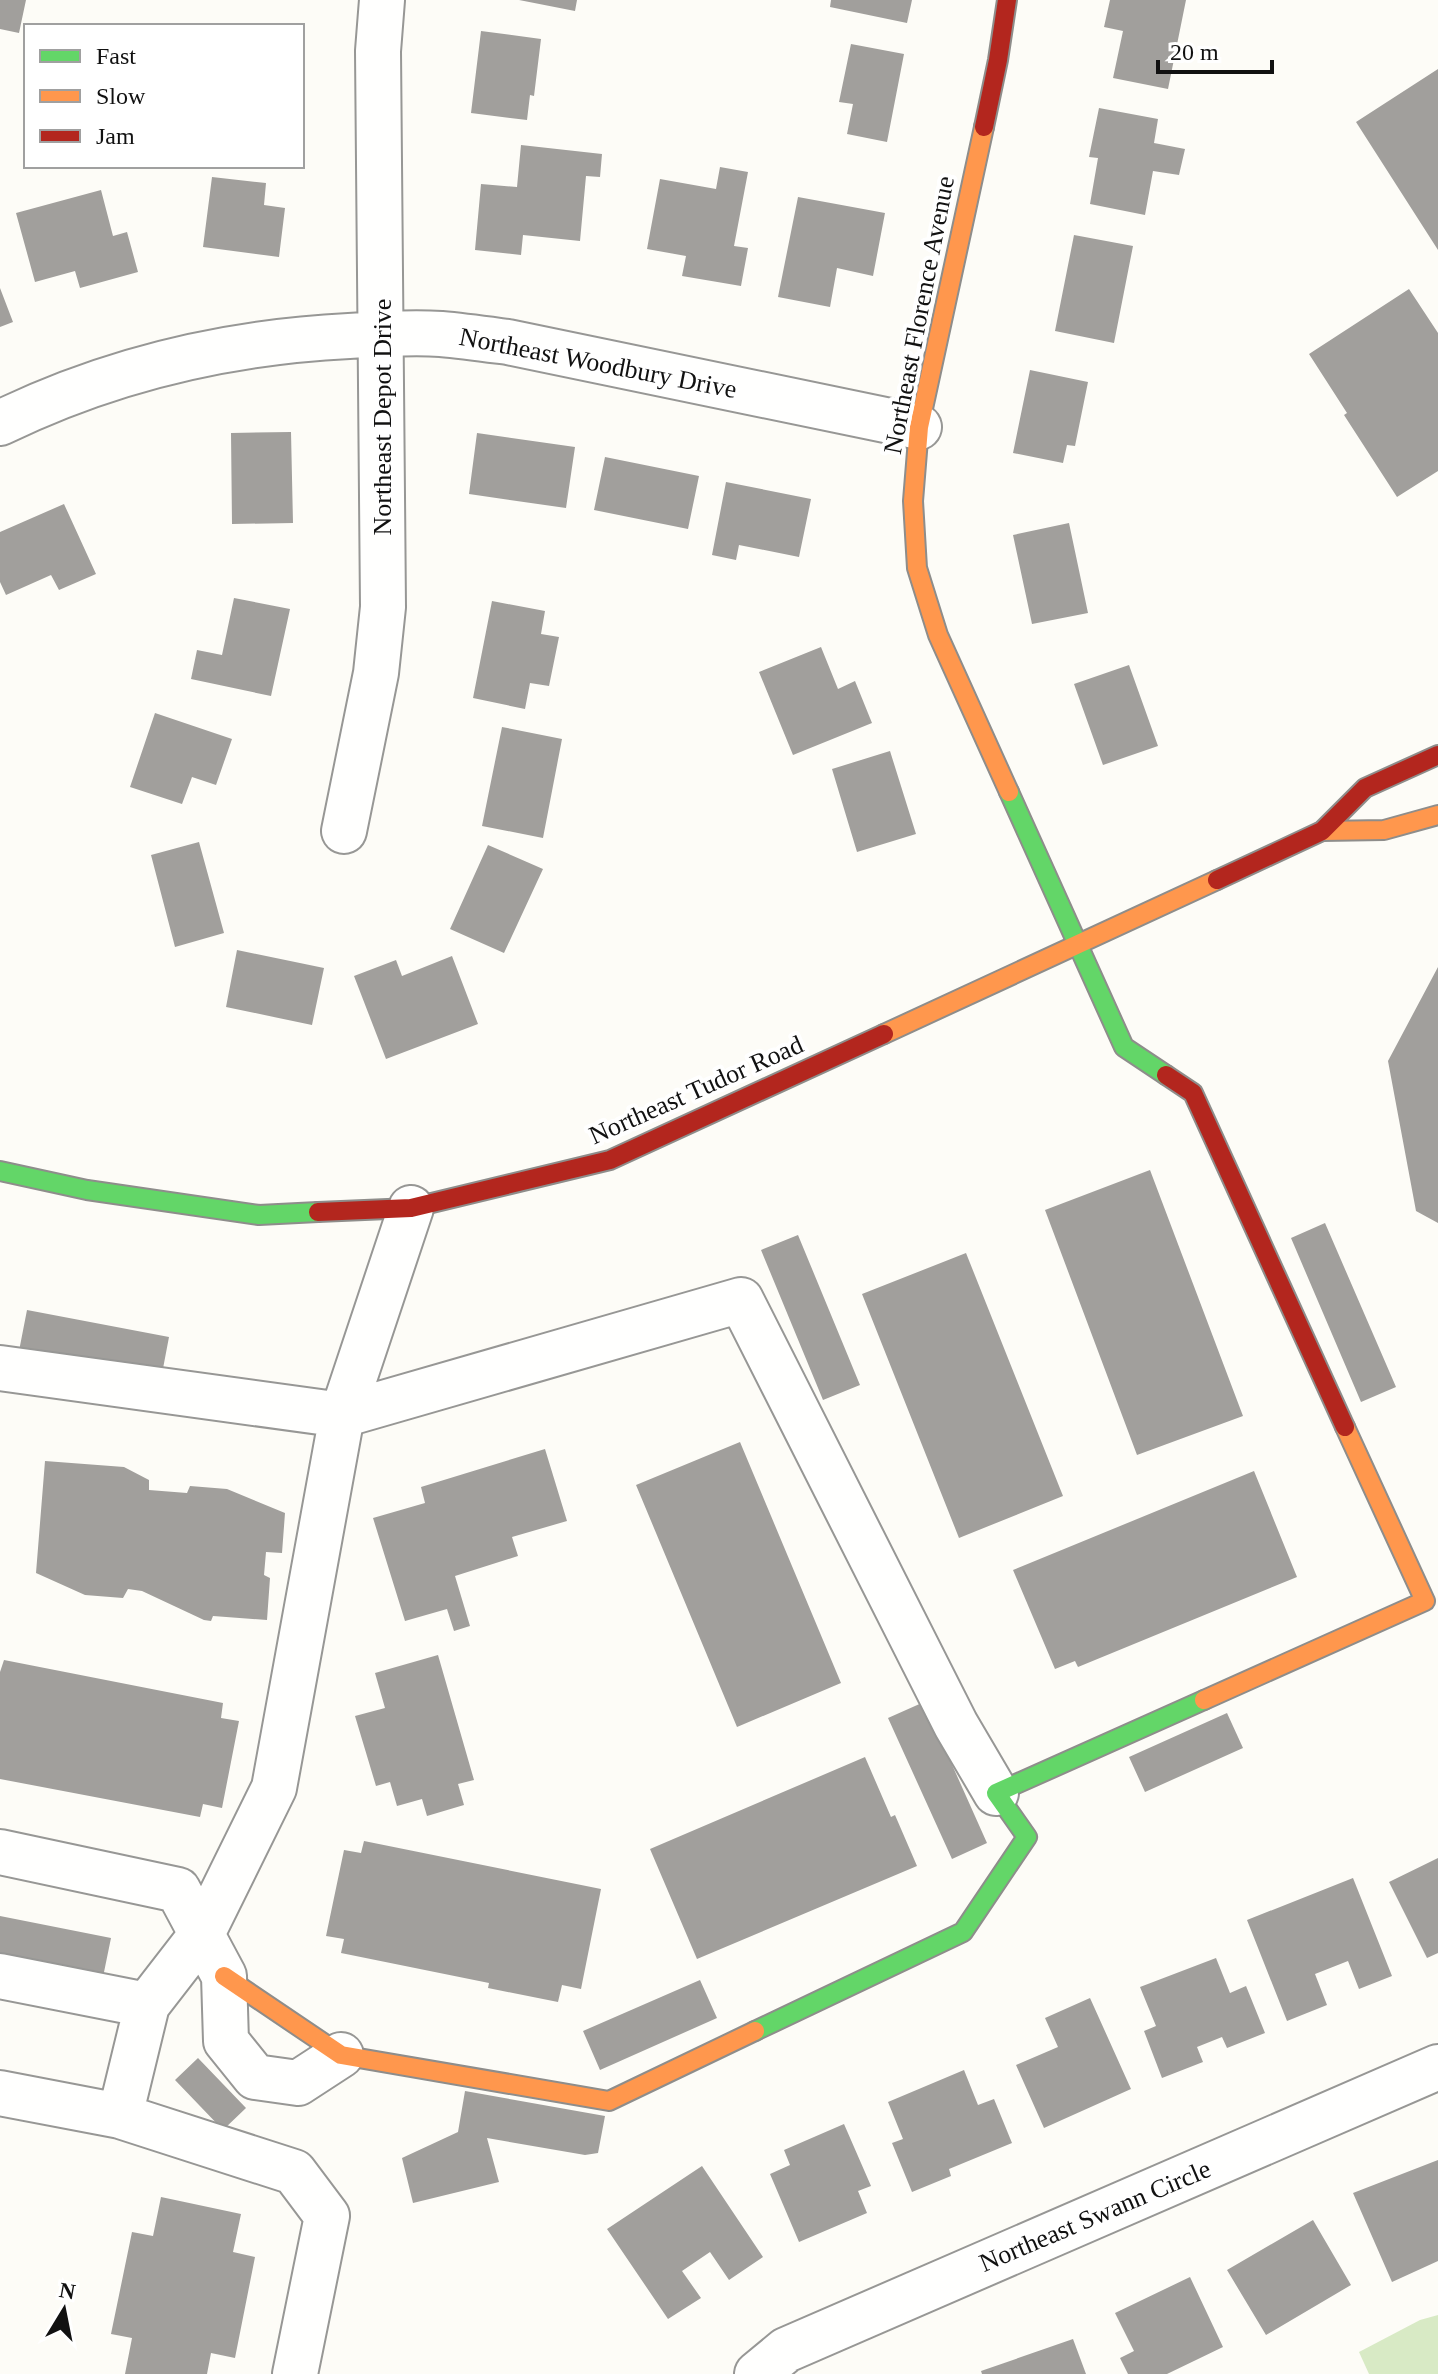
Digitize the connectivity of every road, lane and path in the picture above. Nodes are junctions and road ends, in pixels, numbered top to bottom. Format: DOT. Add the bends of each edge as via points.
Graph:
graph roads {
  1 [pos="382,0"];
  2 [pos="1007,0"];
  3 [pos="382,334"];
  4 [pos="0,423"];
  5 [pos="919,427"];
  6 [pos="1438,755"];
  7 [pos="1438,815"];
  8 [pos="344,831"];
  9 [pos="1322,831"];
  10 [pos="1079,944"];
  11 [pos="0,1171"];
  12 [pos="411,1208"];
  13 [pos="0,1368"];
  14 [pos="342,1415"];
  15 [pos="996,1793"];
  16 [pos="0,1852"];
  17 [pos="202,1934"];
  18 [pos="0,1976"];
  19 [pos="224,1976"];
  20 [pos="147,2005"];
  21 [pos="341,2055"];
  22 [pos="1438,2067"];
  23 [pos="0,2093"];
  24 [pos="120,2116"];
  25 [pos="295,2374"];
  26 [pos="757,2374"];
  1 -- 3 [label="street, Northeast Depot Drive"];
  2 -- 5 [label="street, Northeast Florence Avenue"];
  3 -- 4 [label="street, Northeast Woodbury Drive" via="287,339 195,355 45,401"];
  3 -- 5 [label="street, Northeast Woodbury Drive" via="508,342"];
  3 -- 8 [label="street, Northeast Depot Drive" via="383,607 376,673"];
  5 -- 10 [label="street, Northeast Florence Avenue" via="913,501 917,568 938,635"];
  6 -- 9 [label="street, Northeast Tudor Road" via="1365,788"];
  7 -- 9 [label="street, Northeast Tudor Road" via="1384,830"];
  9 -- 10 [label="street, Northeast Tudor Road"];
  10 -- 12 [label="street, Northeast Tudor Road" via="610,1160"];
  10 -- 15 [label="street, Northeast Florence Avenue" via="1124,1047 1193,1093 1425,1601"];
  11 -- 12 [label="street, Northeast Tudor Road" via="87,1190 259,1215"];
  12 -- 14 [label="street"];
  13 -- 14 [label="street"];
  14 -- 15 [label="street" via="741,1300 956,1725"];
  14 -- 17 [label="street" via="274,1788"];
  15 -- 21 [label="street" via="1027,1837 963,1932 609,2101"];
  16 -- 17 [label="street" via="178,1890"];
  17 -- 19 [label="street"];
  17 -- 20 [label="street"];
  18 -- 20 [label="street"];
  19 -- 21 [label="street"];
  19 -- 21 [label="street" via="226,2041 255,2077 298,2083"];
  20 -- 24 [label="street"];
  22 -- 26 [label="street, Northeast Swann Circle" via="786,2350"];
  23 -- 24 [label="street"];
  24 -- 25 [label="street" via="294,2172 327,2216"];
}
